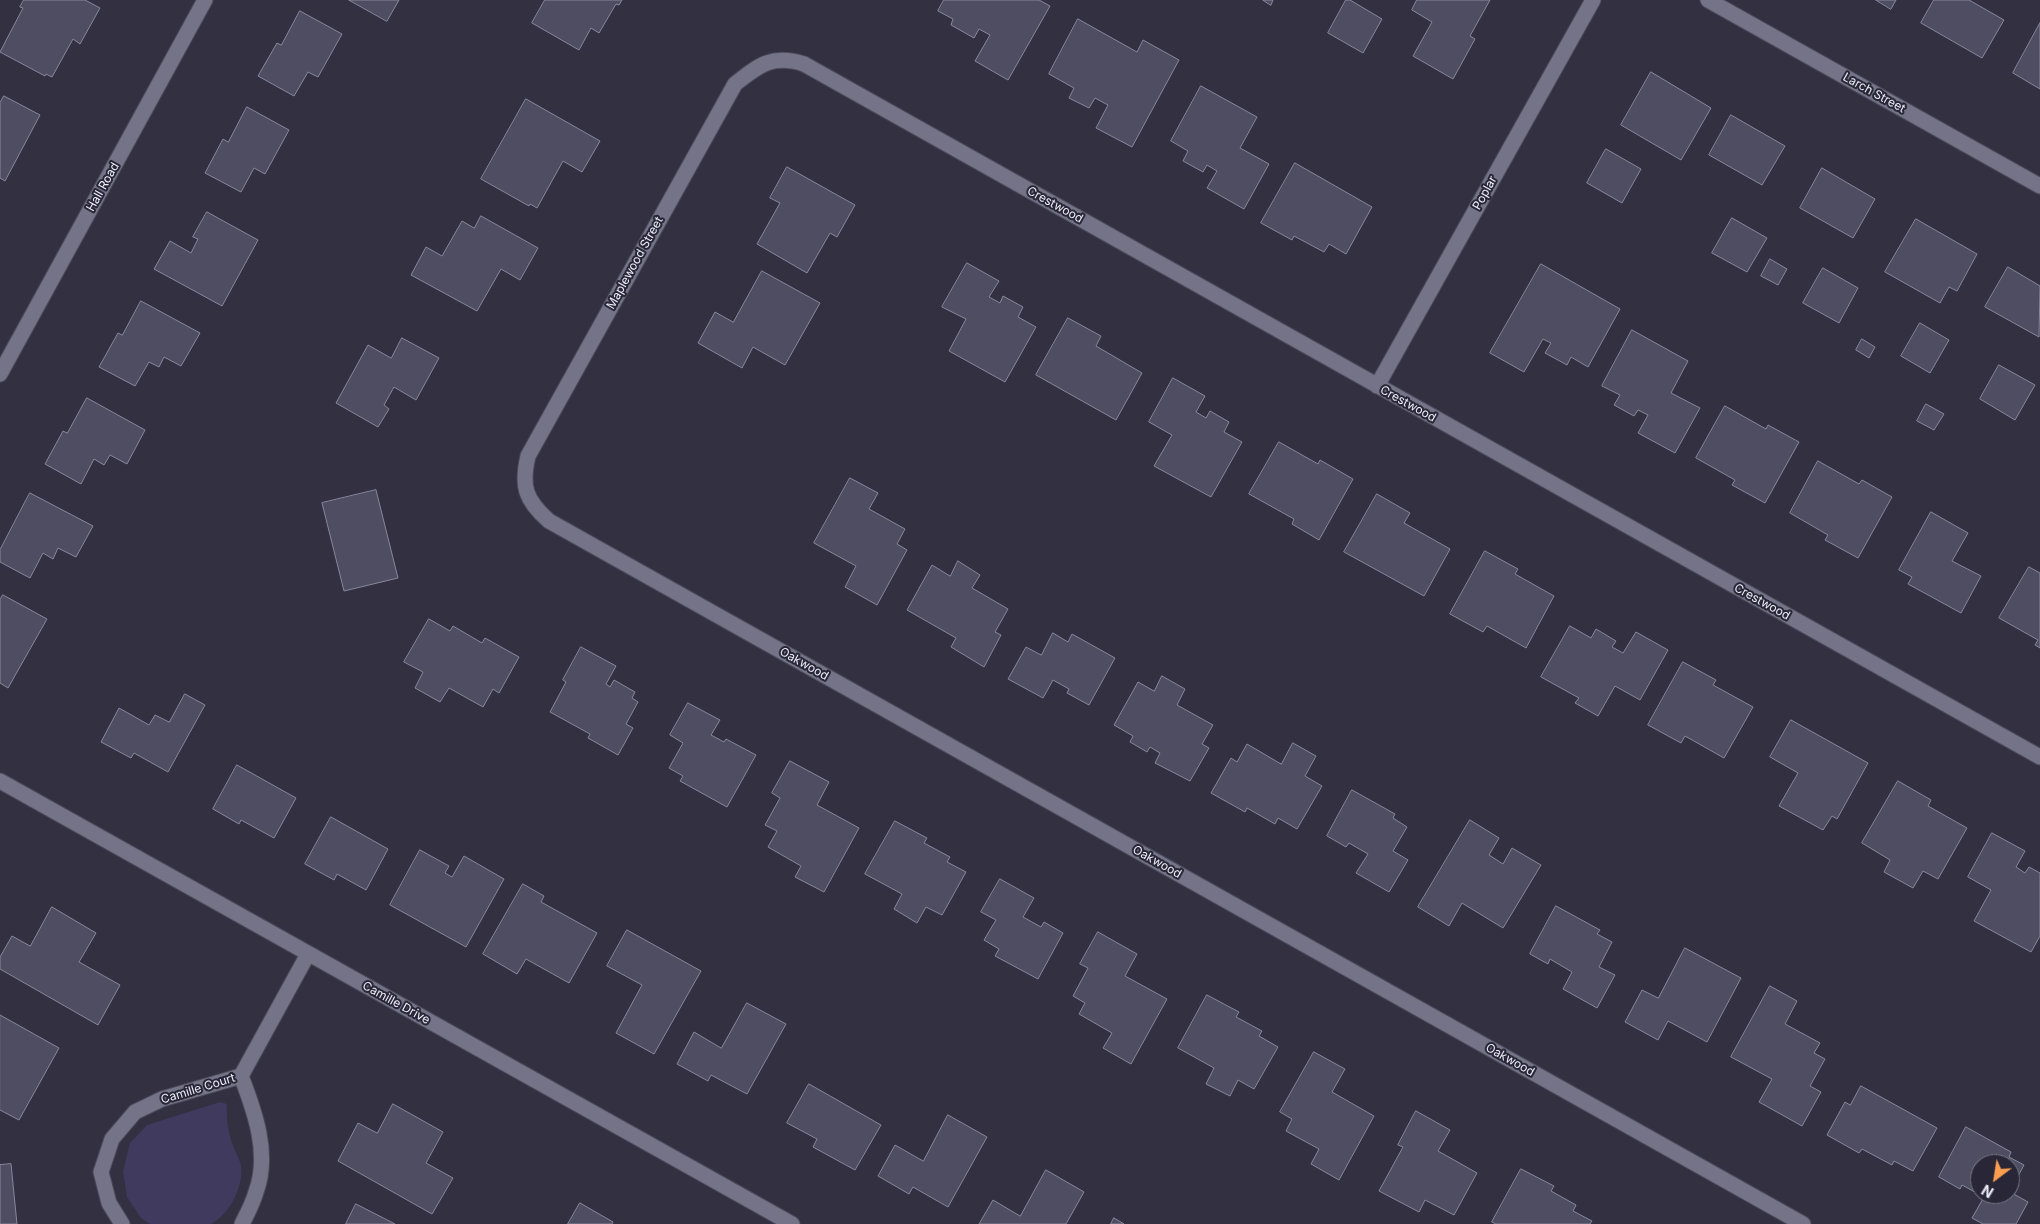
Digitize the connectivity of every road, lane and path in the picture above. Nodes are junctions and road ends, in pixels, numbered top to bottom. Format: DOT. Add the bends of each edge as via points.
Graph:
graph roads {
  1 [pos="205,0"];
  2 [pos="1594,0"];
  3 [pos="1708,0"];
  4 [pos="774,60"];
  5 [pos="2040,186"];
  6 [pos="0,374"];
  7 [pos="1376,386"];
  8 [pos="524,486"];
  9 [pos="2040,758"];
  10 [pos="0,780"];
  11 [pos="308,954"];
  12 [pos="241,1076"];
  13 [pos="769,1218"];
  14 [pos="122,1224"];
  15 [pos="242,1224"];
  16 [pos="792,1224"];
  17 [pos="1803,1224"];
  1 -- 6 [label="street, Hall Road"];
  2 -- 7 [label="street, Poplar"];
  3 -- 5 [label="street, Larch Street"];
  4 -- 7 [label="street, Crestwood" via="804,64"];
  4 -- 8 [label="street, Maplewood Street" via="757,66 735,84 528,456"];
  7 -- 9 [label="street, Crestwood"];
  8 -- 17 [label="street, Oakwood" via="536,509 549,521 584,542"];
  10 -- 11 [label="street, Camille Drive"];
  11 -- 12 [label="street, Camille Court"];
  11 -- 13 [label="street, Camille Drive"];
  12 -- 14 [label="street, Camille Court" via="162,1099 135,1112 112,1139 101,1172 108,1203"];
  12 -- 15 [label="street, Camille Court" via="255,1112 262,1156 257,1191"];
  13 -- 16 [label="street, Camille Drive"];
}
